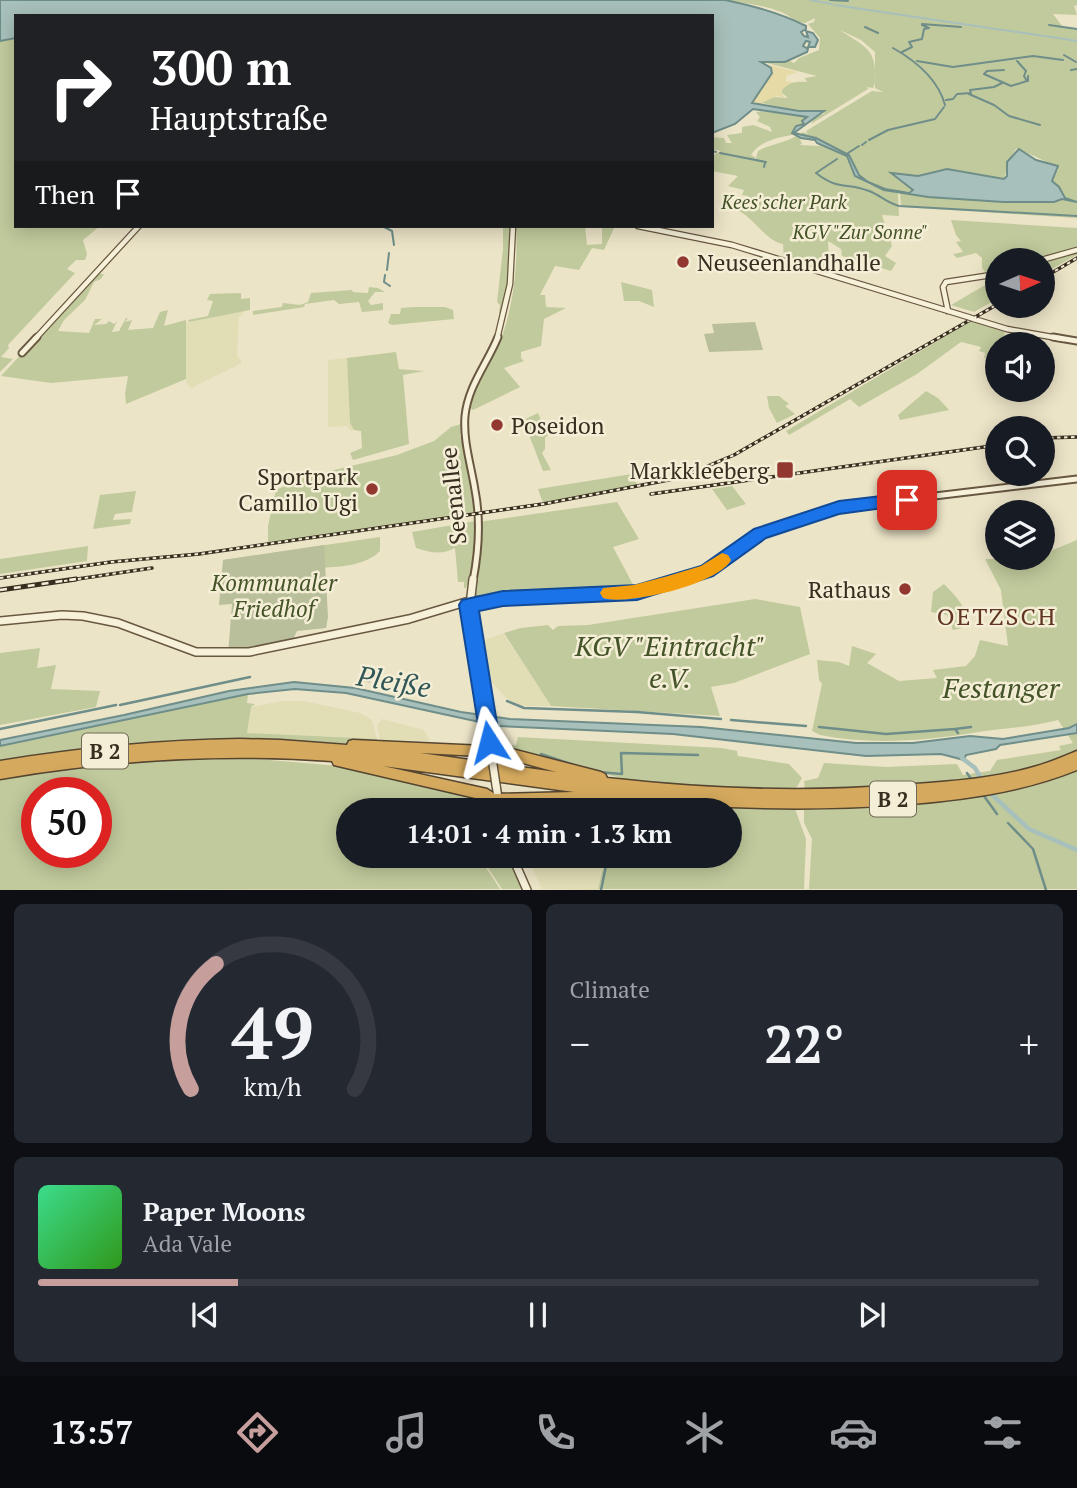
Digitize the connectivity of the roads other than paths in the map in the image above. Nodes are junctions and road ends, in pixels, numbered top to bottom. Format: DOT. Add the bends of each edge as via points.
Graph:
graph roads {
  1 [pos="137,228"];
  2 [pos="513,228"];
  3 [pos="648,228"];
  4 [pos="1077,250"];
  5 [pos="1055,256"];
  6 [pos="985,276"];
  7 [pos="948,311"];
  8 [pos="971,318"];
  9 [pos="1003,327"];
  10 [pos="1020,330"];
  11 [pos="1077,341"];
  12 [pos="22,353"];
  13 [pos="1077,479"];
  14 [pos="469,603"];
  15 [pos="0,621"];
  16 [pos="281,746"];
  17 [pos="490,746"];
  18 [pos="295,753"];
  19 [pos="1074,761"];
  20 [pos="0,766"];
  21 [pos="0,773"];
  22 [pos="626,786"];
  23 [pos="652,796"];
  24 [pos="496,797"];
  25 [pos="799,799"];
  26 [pos="517,868"];
  27 [pos="527,890"];
  1 -- 12 [label="main road"];
  2 -- 14 [label="main road, Seenallee" via="513,264 504,314 466,407 465,446 475,489 479,544"];
  3 -- 7 [label="main road" via="726,243"];
  4 -- 5 [label="main road"];
  6 -- 7 [label="main road" via="944,284"];
  7 -- 8 [label="main road"];
  8 -- 9 [label="main road"];
  9 -- 10 [label="main road"];
  10 -- 11 [label="main road"];
  13 -- 14 [label="main road" via="839,508 757,535 707,571 637,592"];
  14 -- 15 [label="main road" via="275,648 228,654 196,652 118,623 83,616"];
  14 -- 17 [label="main road, Seenallee"];
  16 -- 17 [label="highway"];
  16 -- 20 [label="highway, B 2" via="140,748"];
  16 -- 22 [label="highway, B 2" via="428,759"];
  17 -- 22 [label="highway"];
  17 -- 24 [label="main road, Seenallee, bridge"];
  18 -- 21 [label="highway, B 2" via="150,754"];
  18 -- 23 [label="highway, B 2"];
  18 -- 24 [label="highway"];
  19 -- 25 [label="highway, B 2" via="1042,778 899,799"];
  22 -- 25 [label="highway, B 2"];
  23 -- 24 [label="highway"];
  23 -- 25 [label="highway, B 2"];
  26 -- 27 [label="main road"];
}
